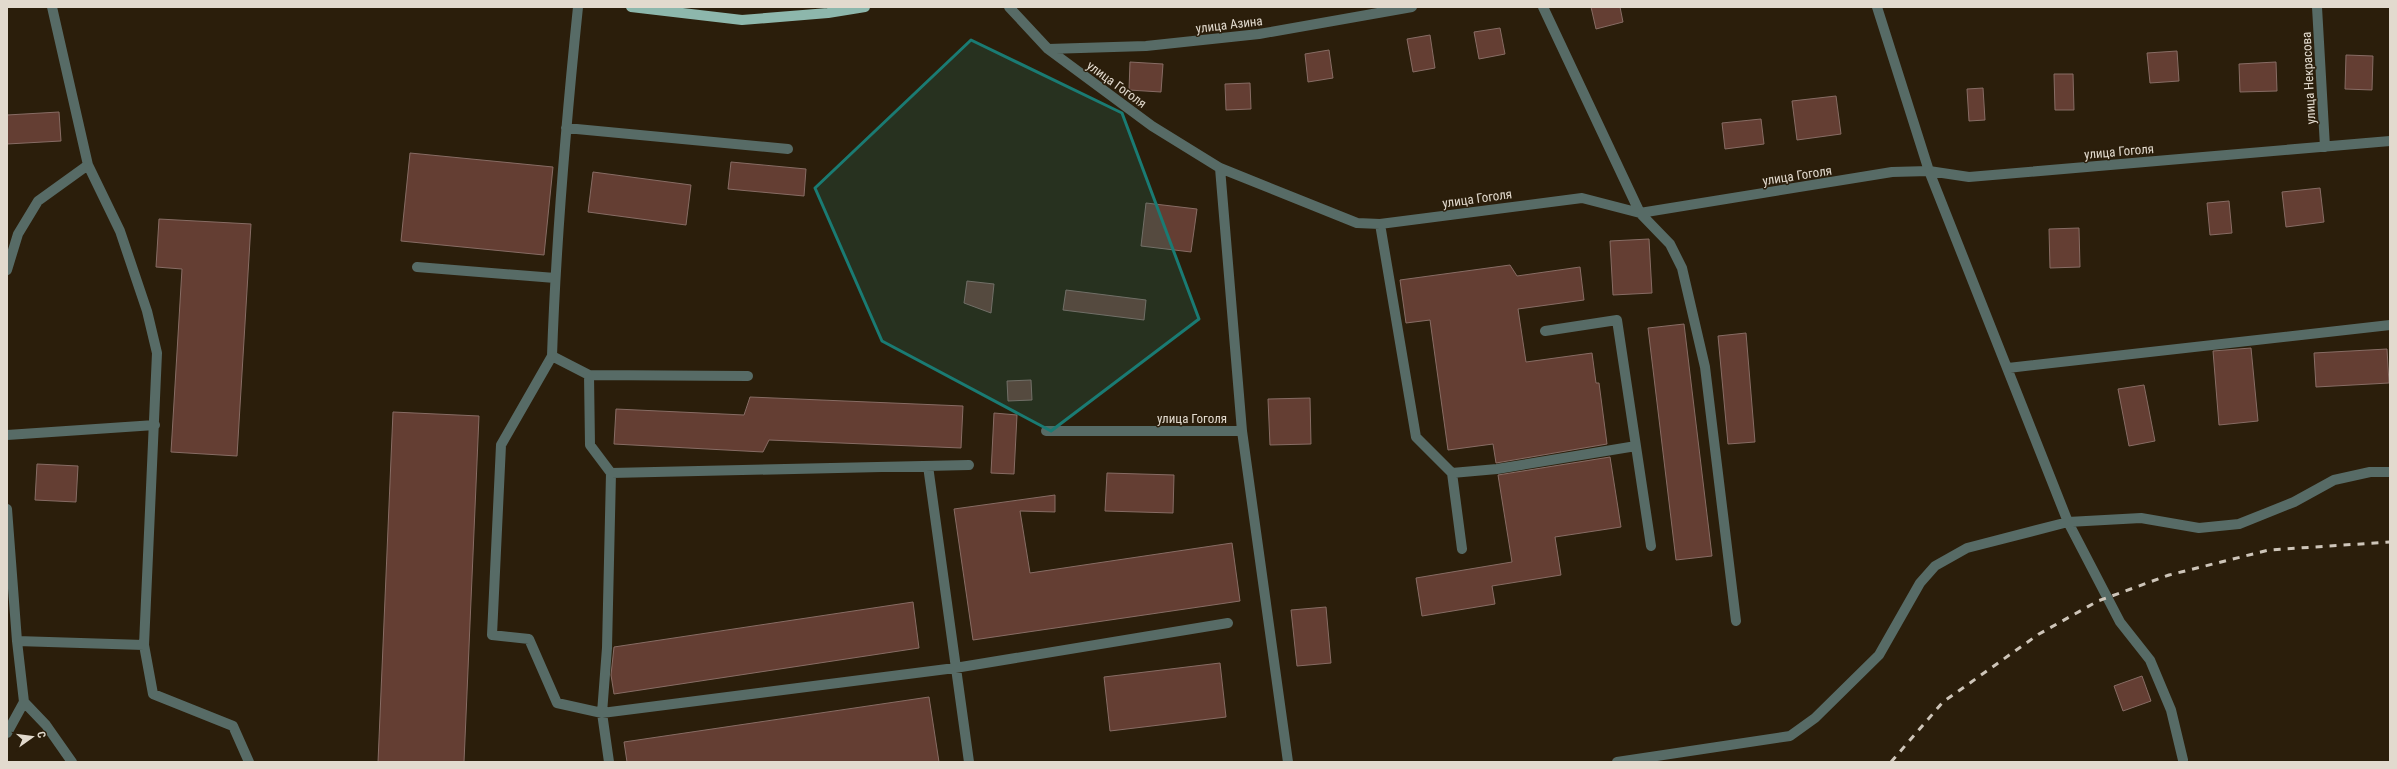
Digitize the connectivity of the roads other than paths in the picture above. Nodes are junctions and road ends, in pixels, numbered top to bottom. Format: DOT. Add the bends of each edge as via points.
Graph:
graph roads {
  1 [pos="52,7"];
  2 [pos="578,7"];
  3 [pos="631,7"];
  4 [pos="865,7"];
  5 [pos="1009,7"];
  6 [pos="1412,7"];
  7 [pos="1543,7"];
  8 [pos="1877,7"];
  9 [pos="2317,7"];
  10 [pos="1048,49"];
  11 [pos="566,128"];
  12 [pos="2390,141"];
  13 [pos="2325,147"];
  14 [pos="788,149"];
  15 [pos="88,165"];
  16 [pos="1220,168"];
  17 [pos="1929,171"];
  18 [pos="1640,213"];
  19 [pos="1380,224"];
  20 [pos="417,267"];
  21 [pos="7,270"];
  22 [pos="555,278"];
  23 [pos="2390,325"];
  24 [pos="1545,331"];
  25 [pos="552,356"];
  26 [pos="2008,368"];
  27 [pos="589,374"];
  28 [pos="748,376"];
  29 [pos="155,425"];
  30 [pos="1046,431"];
  31 [pos="1242,431"];
  32 [pos="7,435"];
  33 [pos="1636,446"];
  34 [pos="969,465"];
  35 [pos="928,466"];
  36 [pos="2390,472"];
  37 [pos="611,473"];
  38 [pos="1452,473"];
  39 [pos="7,509"];
  40 [pos="2068,522"];
  41 [pos="1651,546"];
  42 [pos="1462,549"];
  43 [pos="1736,621"];
  44 [pos="1228,623"];
  45 [pos="17,641"];
  46 [pos="144,645"];
  47 [pos="955,668"];
  48 [pos="24,702"];
  49 [pos="602,713"];
  50 [pos="7,733"];
  51 [pos="2183,760"];
  52 [pos="72,762"];
  53 [pos="249,762"];
  54 [pos="609,762"];
  55 [pos="969,762"];
  56 [pos="1288,762"];
  57 [pos="1617,762"];
  1 -- 15 [label="street"];
  2 -- 11 [label="street"];
  3 -- 4 [label="main road" via="742,20 828,13"];
  5 -- 10 [label="street, улица Гоголя"];
  6 -- 10 [label="street, улица Азина" via="1259,34 1146,46"];
  7 -- 18 [label="street"];
  8 -- 17 [label="street"];
  9 -- 13 [label="street, улица Некрасова"];
  10 -- 16 [label="street, улица Гоголя" via="1152,126"];
  11 -- 14 [label="street"];
  11 -- 22 [label="street"];
  12 -- 13 [label="street, улица Гоголя"];
  13 -- 17 [label="street, улица Гоголя" via="1969,177"];
  15 -- 21 [label="street" via="38,201 18,234"];
  15 -- 29 [label="street" via="120,231 147,311 157,353"];
  16 -- 19 [label="street, улица Гоголя" via="1357,223"];
  16 -- 31 [label="street, улица Гоголя"];
  17 -- 18 [label="street, улица Гоголя" via="1892,172"];
  17 -- 26 [label="street"];
  18 -- 19 [label="street, улица Гоголя" via="1582,198"];
  18 -- 43 [label="street" via="1670,244 1682,268 1705,367"];
  19 -- 38 [label="street" via="1416,437"];
  20 -- 22 [label="street"];
  22 -- 25 [label="street"];
  23 -- 26 [label="street"];
  24 -- 33 [label="street" via="1617,320"];
  25 -- 27 [label="street"];
  25 -- 49 [label="street" via="501,445 492,635 529,639 557,703"];
  26 -- 40 [label="street"];
  27 -- 28 [label="street"];
  27 -- 37 [label="street" via="590,445"];
  29 -- 32 [label="street"];
  29 -- 46 [label="street"];
  30 -- 31 [label="street, улица Гоголя"];
  31 -- 56 [label="street"];
  33 -- 38 [label="street" via="1497,469"];
  33 -- 41 [label="street"];
  34 -- 35 [label="street"];
  35 -- 37 [label="street"];
  35 -- 47 [label="street"];
  36 -- 40 [label="street" via="2370,472 2334,480 2294,502 2239,524 2199,528 2141,518"];
  37 -- 49 [label="street" via="607,648"];
  38 -- 42 [label="street"];
  39 -- 45 [label="street"];
  40 -- 51 [label="street" via="2120,622 2150,660 2172,710"];
  40 -- 57 [label="street" via="1967,548 1935,566 1920,583 1879,655 1814,718 1790,736"];
  44 -- 47 [label="street"];
  45 -- 46 [label="street"];
  45 -- 48 [label="street"];
  46 -- 53 [label="street" via="153,694 233,726"];
  47 -- 49 [label="street"];
  47 -- 55 [label="street"];
  48 -- 50 [label="street"];
  48 -- 52 [label="street" via="46,725"];
  49 -- 54 [label="street"];
}
